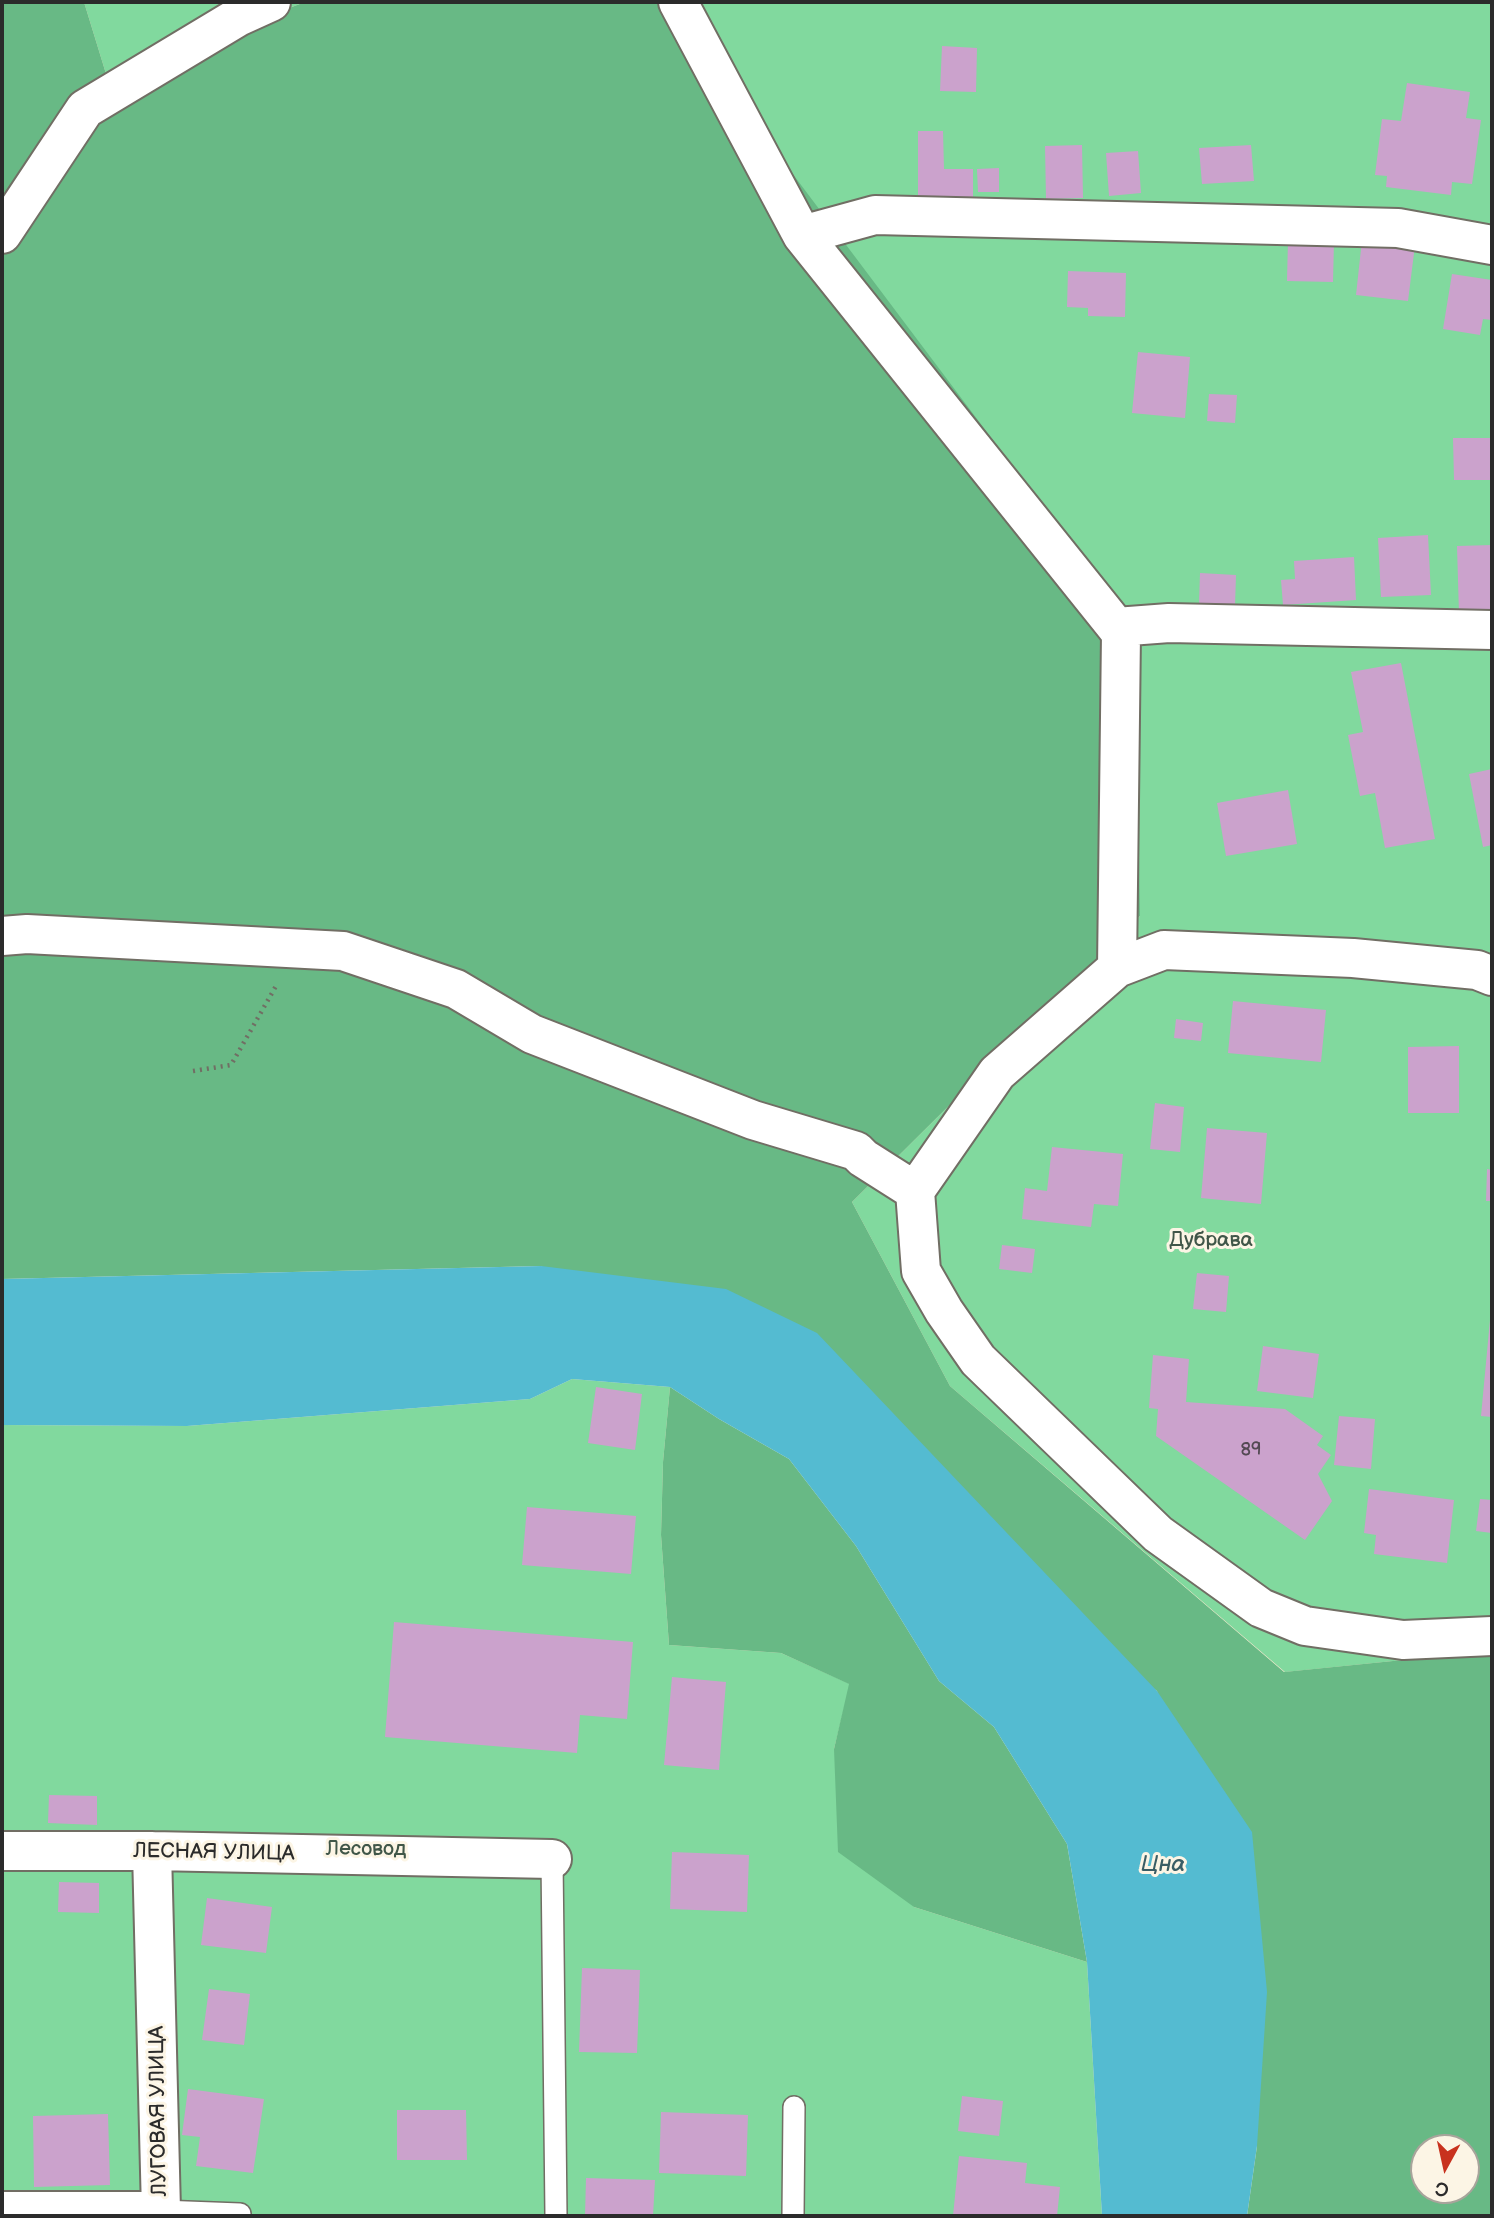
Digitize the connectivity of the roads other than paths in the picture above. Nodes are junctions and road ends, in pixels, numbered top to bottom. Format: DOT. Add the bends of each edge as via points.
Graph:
graph roads {
  1 [pos="271,2"];
  2 [pos="678,2"];
  3 [pos="2,234"];
  4 [pos="802,235"];
  5 [pos="1492,246"];
  6 [pos="1116,627"];
  7 [pos="1492,630"];
  8 [pos="2,936"];
  9 [pos="1117,968"];
  10 [pos="1492,976"];
  11 [pos="915,1191"];
  12 [pos="1492,1636"];
  13 [pos="2,1851"];
  14 [pos="152,1851"];
  15 [pos="552,1859"];
  16 [pos="794,2106"];
  17 [pos="2,2211"];
  18 [pos="161,2211"];
  19 [pos="240,2214"];
  20 [pos="556,2216"];
  21 [pos="793,2216"];
  1 -- 3 [label="street" via="237,17 85,109"];
  2 -- 4 [label="street"];
  4 -- 5 [label="street" via="874,215 1398,228"];
  4 -- 6 [label="street"];
  6 -- 7 [label="street"];
  6 -- 9 [label="street" via="1121,633"];
  8 -- 11 [label="street" via="343,951 456,989 532,1034 765,1125 856,1151"];
  9 -- 10 [label="street" via="1164,950 1353,958 1477,970"];
  9 -- 11 [label="street" via="997,1073"];
  11 -- 12 [label="street" via="921,1271 978,1360 1158,1534 1261,1608 1305,1626 1403,1640"];
  13 -- 14 [label="street, ЛЕСНАЯ УЛИЦА"];
  14 -- 15 [label="street, ЛЕСНАЯ УЛИЦА"];
  14 -- 18 [label="street, ЛУГОВАЯ УЛИЦА"];
  15 -- 20 [label="lane"];
  16 -- 21 [label="lane"];
  17 -- 18 [label="street, ЛУГОВАЯ УЛИЦА"];
  18 -- 19 [label="lane"];
}
